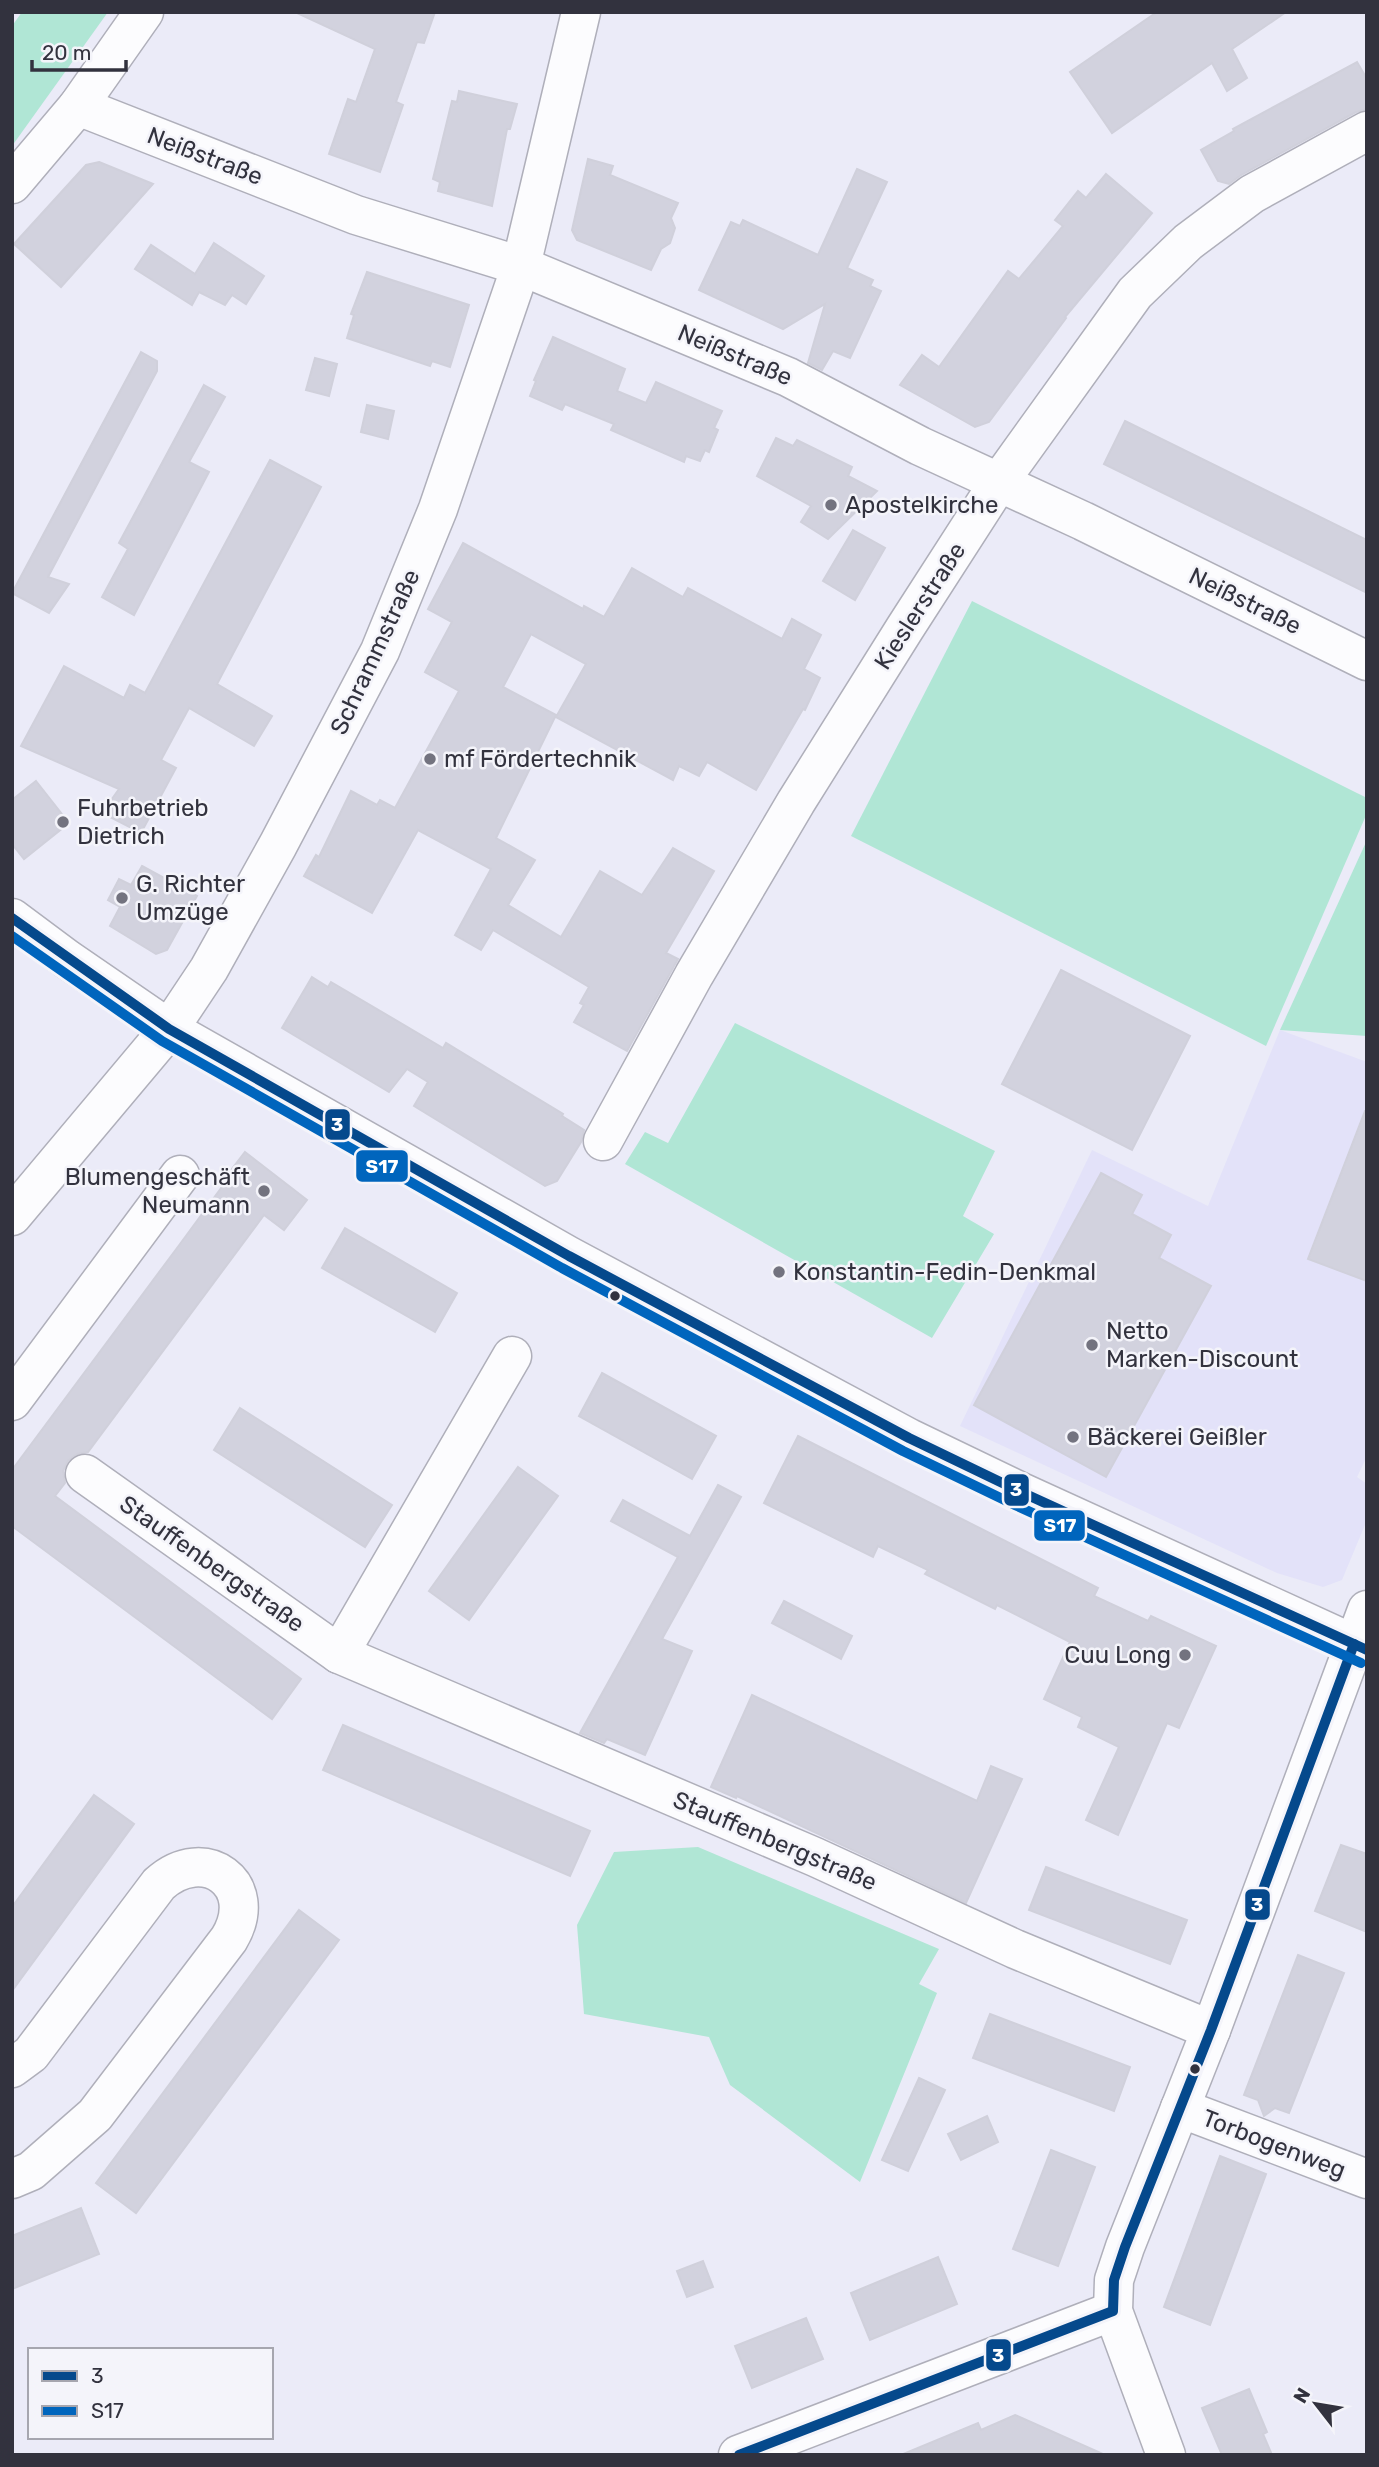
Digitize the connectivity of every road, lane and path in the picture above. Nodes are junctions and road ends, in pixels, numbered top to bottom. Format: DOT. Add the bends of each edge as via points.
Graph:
graph roads {
  1 [pos="144,12"];
  2 [pos="581,12"];
  3 [pos="78,106"];
  4 [pos="1367,131"];
  5 [pos="12,184"];
  6 [pos="521,266"];
  7 [pos="999,482"];
  8 [pos="1367,661"];
  9 [pos="12,918"];
  10 [pos="169,1029"];
  11 [pos="603,1142"];
  12 [pos="180,1175"];
  13 [pos="12,1216"];
  14 [pos="512,1356"];
  15 [pos="12,1401"];
  16 [pos="85,1474"];
  17 [pos="1362,1634"];
  18 [pos="339,1654"];
  19 [pos="1211,2030"];
  20 [pos="12,2068"];
  21 [pos="1180,2108"];
  22 [pos="12,2179"];
  23 [pos="1367,2179"];
  24 [pos="1113,2311"];
  25 [pos="738,2455"];
  26 [pos="1166,2455"];
  1 -- 3 [label="street"];
  2 -- 6 [label="street, Schrammstraße"];
  3 -- 5 [label="street"];
  3 -- 6 [label="street, Neißstraße" via="356,215"];
  4 -- 7 [label="street, Kieslerstraße" via="1252,194 1188,242 1135,293"];
  6 -- 7 [label="street, Neißstraße" via="788,377"];
  6 -- 10 [label="street, Schrammstraße" via="438,509 380,652 209,969"];
  7 -- 8 [label="street, Neißstraße"];
  7 -- 11 [label="street, Kieslerstraße" via="796,802"];
  9 -- 10 [label="street"];
  10 -- 13 [label="street, Schrammstraße"];
  10 -- 17 [label="street" via="569,1256 909,1438 1033,1498"];
  12 -- 15 [label="street"];
  14 -- 18 [label="street"];
  16 -- 18 [label="street, Stauffenbergstraße"];
  17 -- 19 [label="street"];
  18 -- 19 [label="street, Stauffenbergstraße"];
  19 -- 21 [label="street"];
  20 -- 22 [label="street" via="31,2054 169,1875 200,1866 229,1881 240,1909 229,1939 95,2115 32,2171"];
  21 -- 23 [label="street, Torbogenweg"];
  21 -- 24 [label="street" via="1114,2280"];
  24 -- 25 [label="street"];
  24 -- 26 [label="street"];
}
